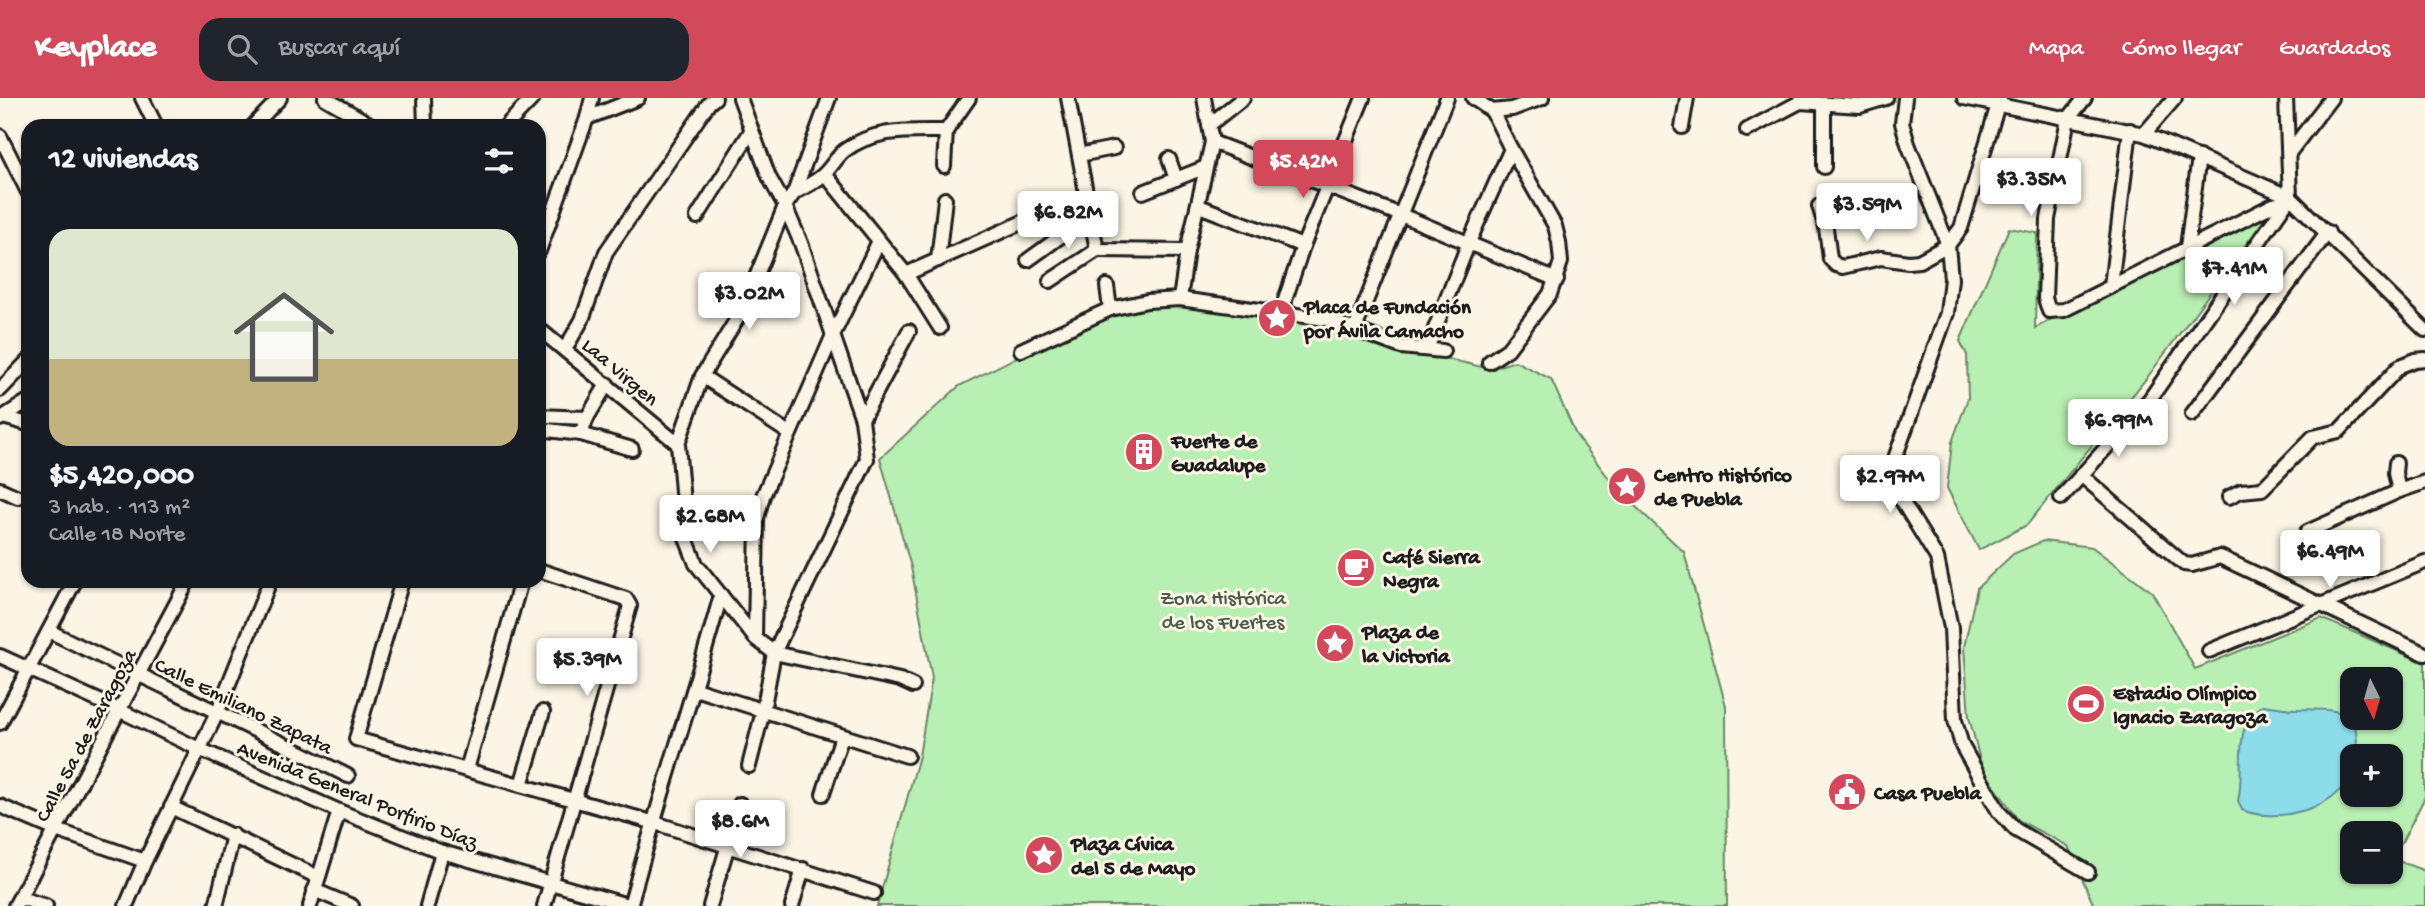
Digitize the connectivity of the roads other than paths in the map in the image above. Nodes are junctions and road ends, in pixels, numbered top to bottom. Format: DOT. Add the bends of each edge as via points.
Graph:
graph roads {
  1 [pos="142,98"];
  2 [pos="280,98"];
  3 [pos="326,98"];
  4 [pos="424,98"];
  5 [pos="533,98"];
  6 [pos="592,98"];
  7 [pos="638,98"];
  8 [pos="715,98"];
  9 [pos="740,98"];
  10 [pos="829,98"];
  11 [pos="969,98"];
  12 [pos="1068,98"];
  13 [pos="1204,98"];
  14 [pos="1242,98"];
  15 [pos="1363,98"];
  16 [pos="1447,98"];
  17 [pos="1473,98"];
  18 [pos="1542,98"];
  19 [pos="1687,98"];
  20 [pos="1886,98"];
  21 [pos="1905,98"];
  22 [pos="1964,98"];
  23 [pos="2085,98"];
  24 [pos="2175,98"];
  25 [pos="2286,98"];
  26 [pos="2331,98"];
  27 [pos="1798,100"];
  28 [pos="1999,101"];
  29 [pos="1824,104"];
  30 [pos="1492,111"];
  31 [pos="587,118"];
  32 [pos="152,119"];
  33 [pos="260,119"];
  34 [pos="361,119"];
  35 [pos="425,119"];
  36 [pos="513,119"];
  37 [pos="2068,119"];
  38 [pos="1209,125"];
  39 [pos="1682,127"];
  40 [pos="1747,130"];
  41 [pos="2130,130"];
  42 [pos="751,131"];
  43 [pos="946,131"];
  44 [pos="2144,134"];
  45 [pos="0,136"];
  46 [pos="1212,142"];
  47 [pos="1114,148"];
  48 [pos="1511,149"];
  49 [pos="2289,153"];
  50 [pos="1079,155"];
  51 [pos="2199,158"];
  52 [pos="1169,159"];
  53 [pos="944,166"];
  54 [pos="1824,166"];
  55 [pos="1206,167"];
  56 [pos="825,174"];
  57 [pos="21,178"];
  58 [pos="1176,179"];
  59 [pos="1327,186"];
  60 [pos="1143,192"];
  61 [pos="794,194"];
  62 [pos="945,199"];
  63 [pos="2288,199"];
  64 [pos="785,206"];
  65 [pos="1199,206"];
  66 [pos="1819,206"];
  67 [pos="1090,215"];
  68 [pos="1401,215"];
  69 [pos="696,217"];
  70 [pos="1034,217"];
  71 [pos="546,219"];
  72 [pos="2328,232"];
  73 [pos="879,241"];
  74 [pos="1469,242"];
  75 [pos="1948,245"];
  76 [pos="1303,246"];
  77 [pos="2187,247"];
  78 [pos="1097,250"];
  79 [pos="1187,251"];
  80 [pos="938,260"];
  81 [pos="1028,260"];
  82 [pos="906,274"];
  83 [pos="1556,280"];
  84 [pos="1050,281"];
  85 [pos="1107,286"];
  86 [pos="2111,286"];
  87 [pos="1180,299"];
  88 [pos="1110,309"];
  89 [pos="1283,313"];
  90 [pos="940,328"];
  91 [pos="1355,329"];
  92 [pos="2425,330"];
  93 [pos="909,331"];
  94 [pos="546,334"];
  95 [pos="833,335"];
  96 [pos="565,349"];
  97 [pos="1427,349"];
  98 [pos="1021,350"];
  99 [pos="1443,351"];
  100 [pos="2425,359"];
  101 [pos="1489,362"];
  102 [pos="21,368"];
  103 [pos="702,376"];
  104 [pos="607,384"];
  105 [pos="0,390"];
  106 [pos="21,405"];
  107 [pos="2192,414"];
  108 [pos="546,415"];
  109 [pos="1,418"];
  110 [pos="587,418"];
  111 [pos="862,419"];
  112 [pos="21,422"];
  113 [pos="546,430"];
  114 [pos="789,433"];
  115 [pos="580,434"];
  116 [pos="678,444"];
  117 [pos="632,449"];
  118 [pos="2396,463"];
  119 [pos="2081,475"];
  120 [pos="2425,482"];
  121 [pos="0,489"];
  122 [pos="2399,491"];
  123 [pos="18,497"];
  124 [pos="2229,497"];
  125 [pos="2061,498"];
  126 [pos="2307,532"];
  127 [pos="2425,562"];
  128 [pos="546,572"];
  129 [pos="71,588"];
  130 [pos="184,588"];
  131 [pos="267,588"];
  132 [pos="400,588"];
  133 [pos="519,588"];
  134 [pos="721,595"];
  135 [pos="2323,605"];
  136 [pos="49,631"];
  137 [pos="755,638"];
  138 [pos="2209,652"];
  139 [pos="774,653"];
  140 [pos="2425,654"];
  141 [pos="0,656"];
  142 [pos="29,669"];
  143 [pos="139,676"];
  144 [pos="913,686"];
  145 [pos="695,689"];
  146 [pos="119,710"];
  147 [pos="218,711"];
  148 [pos="763,711"];
  149 [pos="543,712"];
  150 [pos="0,723"];
  151 [pos="842,736"];
  152 [pos="199,749"];
  153 [pos="907,756"];
  154 [pos="750,766"];
  155 [pos="467,769"];
  156 [pos="348,776"];
  157 [pos="521,785"];
  158 [pos="823,794"];
  159 [pos="576,800"];
  160 [pos="740,804"];
  161 [pos="0,806"];
  162 [pos="171,807"];
  163 [pos="339,811"];
  164 [pos="652,822"];
  165 [pos="55,830"];
  166 [pos="233,835"];
  167 [pos="726,846"];
  168 [pos="442,852"];
  169 [pos="145,861"];
  170 [pos="803,869"];
  171 [pos="2088,872"];
  172 [pos="316,883"];
  173 [pos="550,884"];
  174 [pos="874,893"];
  175 [pos="18,902"];
  176 [pos="46,906"];
  177 [pos="126,906"];
  178 [pos="216,906"];
  179 [pos="310,906"];
  180 [pos="352,906"];
  181 [pos="427,906"];
  182 [pos="544,906"];
  183 [pos="630,906"];
  184 [pos="710,906"];
  185 [pos="792,906"];
  1 -- 32 [label="street"];
  2 -- 33 [label="street"];
  3 -- 34 [label="street"];
  4 -- 35 [label="street"];
  5 -- 36 [label="street"];
  6 -- 31 [label="street"];
  7 -- 31 [label="street"];
  8 -- 96 [label="street" via="606,252 582,320"];
  9 -- 42 [label="street"];
  10 -- 61 [label="street"];
  11 -- 43 [label="street"];
  12 -- 50 [label="street"];
  13 -- 38 [label="street"];
  14 -- 38 [label="street"];
  15 -- 59 [label="street"];
  16 -- 68 [label="street"];
  17 -- 30 [label="street"];
  18 -- 30 [label="street"];
  19 -- 39 [label="street"];
  20 -- 29 [label="street" via="1860,106"];
  21 -- 75 [label="street" via="1902,123 1908,144"];
  22 -- 28 [label="street"];
  23 -- 37 [label="street"];
  24 -- 44 [label="street"];
  25 -- 49 [label="street"];
  26 -- 49 [label="street"];
  27 -- 29 [label="street"];
  27 -- 40 [label="street"];
  28 -- 37 [label="street"];
  28 -- 75 [label="street" via="1961,229"];
  29 -- 54 [label="street"];
  30 -- 48 [label="street"];
  31 -- 71 [label="street"];
  37 -- 41 [label="street"];
  37 -- 86 [label="street" via="2048,219 2045,298 2049,311 2064,310"];
  38 -- 46 [label="street"];
  41 -- 44 [label="street"];
  41 -- 86 [label="street"];
  42 -- 64 [label="street"];
  42 -- 69 [label="street"];
  43 -- 53 [label="street"];
  43 -- 56 [label="street" via="901,131 858,142"];
  44 -- 51 [label="street"];
  45 -- 57 [label="street"];
  46 -- 55 [label="street"];
  46 -- 59 [label="street"];
  47 -- 50 [label="street"];
  48 -- 74 [label="street"];
  48 -- 83 [label="street" via="1555,226 1561,262"];
  49 -- 63 [label="street"];
  50 -- 67 [label="street"];
  51 -- 63 [label="street"];
  51 -- 77 [label="street"];
  52 -- 58 [label="street"];
  55 -- 58 [label="street"];
  55 -- 65 [label="street"];
  56 -- 61 [label="street"];
  56 -- 73 [label="street"];
  58 -- 60 [label="street"];
  59 -- 68 [label="street"];
  59 -- 76 [label="street"];
  61 -- 64 [label="street"];
  62 -- 80 [label="street"];
  63 -- 72 [label="street"];
  63 -- 77 [label="street"];
  63 -- 119 [label="street" via="2150,398"];
  64 -- 95 [label="street"];
  64 -- 103 [label="street" via="743,309"];
  65 -- 76 [label="street"];
  65 -- 79 [label="street"];
  66 -- 75 [label="street" via="1830,259 1836,265 1881,258 1919,261"];
  67 -- 78 [label="street"];
  67 -- 81 [label="street"];
  68 -- 74 [label="street"];
  68 -- 91 [label="street"];
  70 -- 80 [label="street"];
  72 -- 92 [label="street"];
  72 -- 107 [label="street"];
  73 -- 82 [label="street"];
  73 -- 95 [label="street"];
  74 -- 83 [label="street"];
  74 -- 97 [label="street"];
  75 -- 171 [label="street" via="1947,313 1894,461 1894,488 1937,558 1951,628 1955,720 1962,746 2007,821"];
  76 -- 89 [label="street"];
  77 -- 86 [label="street"];
  78 -- 79 [label="street"];
  78 -- 84 [label="street"];
  79 -- 87 [label="street"];
  80 -- 82 [label="street"];
  82 -- 90 [label="street"];
  83 -- 101 [label="street" via="1508,349"];
  85 -- 88 [label="street"];
  87 -- 88 [label="street"];
  87 -- 89 [label="street"];
  88 -- 98 [label="street"];
  89 -- 91 [label="street"];
  91 -- 97 [label="street" via="1401,347"];
  93 -- 111 [label="street"];
  94 -- 96 [label="street, Laa Virgen"];
  95 -- 111 [label="street"];
  95 -- 114 [label="street"];
  96 -- 104 [label="street, Laa Virgen"];
  97 -- 99 [label="street"];
  100 -- 124 [label="street" via="2400,366 2339,431 2313,437 2262,489"];
  102 -- 105 [label="street"];
  103 -- 114 [label="street"];
  103 -- 116 [label="street"];
  104 -- 110 [label="street"];
  104 -- 116 [label="street, Laa Virgen"];
  106 -- 109 [label="street"];
  108 -- 110 [label="street"];
  109 -- 112 [label="street"];
  110 -- 115 [label="street"];
  111 -- 139 [label="street" via="867,459"];
  113 -- 115 [label="street"];
  114 -- 137 [label="street" via="757,517"];
  115 -- 117 [label="street"];
  116 -- 134 [label="street" via="686,538 696,564"];
  118 -- 122 [label="street"];
  119 -- 125 [label="street"];
  119 -- 135 [label="street" via="2184,564 2220,557"];
  120 -- 122 [label="street"];
  121 -- 123 [label="street"];
  122 -- 126 [label="street"];
  127 -- 135 [label="street"];
  128 -- 159 [label="street" via="626,599 630,606"];
  129 -- 136 [label="street"];
  130 -- 143 [label="street, Calle 5a de Zaragoza"];
  131 -- 147 [label="street"];
  132 -- 155 [label="street" via="356,739"];
  133 -- 155 [label="street"];
  134 -- 137 [label="street"];
  134 -- 145 [label="street"];
  135 -- 138 [label="street"];
  135 -- 140 [label="street"];
  136 -- 142 [label="street"];
  136 -- 143 [label="street, Calle Emiliano Zapata"];
  137 -- 139 [label="street"];
  139 -- 144 [label="street"];
  139 -- 148 [label="street"];
  141 -- 142 [label="street, Avenida General Porfirio Díaz"];
  142 -- 146 [label="street, Avenida General Porfirio Díaz"];
  142 -- 150 [label="street"];
  143 -- 146 [label="street, Calle 5a de Zaragoza"];
  143 -- 147 [label="street, Calle Emiliano Zapata"];
  145 -- 148 [label="street"];
  145 -- 164 [label="street"];
  146 -- 152 [label="street, Avenida General Porfirio Díaz"];
  146 -- 165 [label="street, Calle 5a de Zaragoza"];
  147 -- 152 [label="street"];
  147 -- 156 [label="street, Calle Emiliano Zapata"];
  148 -- 151 [label="street"];
  148 -- 154 [label="street"];
  149 -- 157 [label="street"];
  151 -- 153 [label="street"];
  151 -- 158 [label="street"];
  152 -- 162 [label="street"];
  152 -- 163 [label="street, Avenida General Porfirio Díaz"];
  155 -- 157 [label="street"];
  157 -- 159 [label="street"];
  159 -- 164 [label="street"];
  159 -- 173 [label="street"];
  160 -- 167 [label="street"];
  161 -- 165 [label="street"];
  162 -- 166 [label="street"];
  162 -- 169 [label="street"];
  163 -- 168 [label="street, Avenida General Porfirio Díaz"];
  163 -- 172 [label="street"];
  164 -- 167 [label="street"];
  164 -- 183 [label="street"];
  165 -- 169 [label="street"];
  165 -- 175 [label="street, Calle 5a de Zaragoza"];
  166 -- 172 [label="street"];
  166 -- 178 [label="street"];
  167 -- 170 [label="street"];
  167 -- 184 [label="street"];
  168 -- 173 [label="street, Avenida General Porfirio Díaz"];
  168 -- 181 [label="street"];
  169 -- 177 [label="street"];
  170 -- 174 [label="street"];
  170 -- 185 [label="street"];
  172 -- 179 [label="street"];
  172 -- 180 [label="street"];
  173 -- 182 [label="street"];
  173 -- 183 [label="street, Avenida General Porfirio Díaz"];
  175 -- 176 [label="street"];
}
